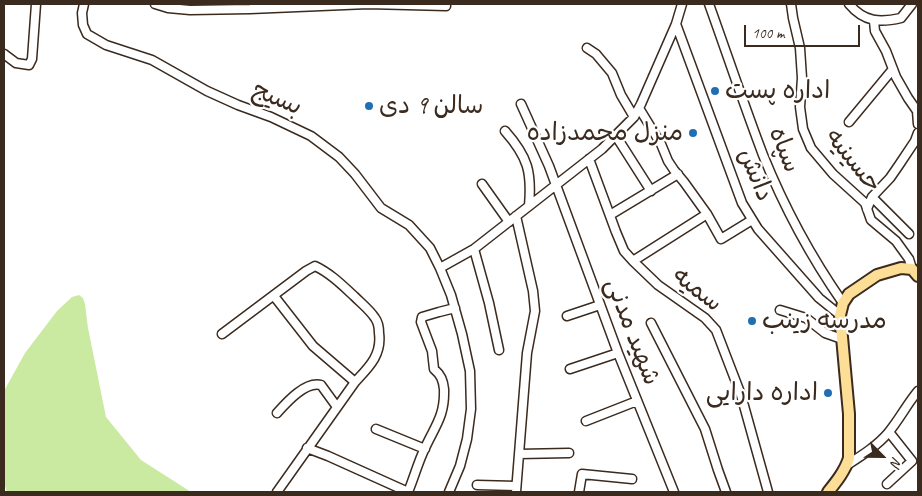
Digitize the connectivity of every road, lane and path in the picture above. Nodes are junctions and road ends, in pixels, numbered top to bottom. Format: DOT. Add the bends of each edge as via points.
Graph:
graph roads {
  1 [pos="36,4"];
  2 [pos="84,4"];
  3 [pos="155,4"];
  4 [pos="682,4"];
  5 [pos="709,4"];
  6 [pos="791,4"];
  7 [pos="849,4"];
  8 [pos="912,4"];
  9 [pos="446,6"];
  10 [pos="874,21"];
  11 [pos="676,24"];
  12 [pos="586,48"];
  13 [pos="4,54"];
  14 [pos="892,69"];
  15 [pos="521,104"];
  16 [pos="639,108"];
  17 [pos="918,112"];
  18 [pos="634,117"];
  19 [pos="849,122"];
  20 [pos="918,124"];
  21 [pos="504,131"];
  22 [pos="918,133"];
  23 [pos="616,136"];
  24 [pos="589,159"];
  25 [pos="678,174"];
  26 [pos="482,184"];
  27 [pos="556,184"];
  28 [pos="651,191"];
  29 [pos="872,197"];
  30 [pos="529,206"];
  31 [pos="867,208"];
  32 [pos="706,214"];
  33 [pos="610,215"];
  34 [pos="516,216"];
  35 [pos="752,220"];
  36 [pos="509,222"];
  37 [pos="909,234"];
  38 [pos="474,248"];
  39 [pos="633,261"];
  40 [pos="440,268"];
  41 [pos="915,273"];
  42 [pos="274,296"];
  43 [pos="843,302"];
  44 [pos="600,304"];
  45 [pos="455,308"];
  46 [pos="780,310"];
  47 [pos="840,315"];
  48 [pos="566,316"];
  49 [pos="651,323"];
  50 [pos="222,334"];
  51 [pos="842,339"];
  52 [pos="499,350"];
  53 [pos="618,353"];
  54 [pos="570,369"];
  55 [pos="355,382"];
  56 [pos="918,391"];
  57 [pos="637,400"];
  58 [pos="337,407"];
  59 [pos="277,413"];
  60 [pos="586,421"];
  61 [pos="376,430"];
  62 [pos="889,432"];
  63 [pos="307,448"];
  64 [pos="424,449"];
  65 [pos="569,453"];
  66 [pos="519,454"];
  67 [pos="847,465"];
  68 [pos="632,479"];
  69 [pos="887,484"];
  70 [pos="477,485"];
  71 [pos="516,489"];
  72 [pos="277,492"];
  73 [pos="408,492"];
  74 [pos="449,492"];
  75 [pos="579,492"];
  76 [pos="674,492"];
  77 [pos="726,492"];
  78 [pos="768,492"];
  79 [pos="828,492"];
  1 -- 13 [label="street" via="29,65 16,63"];
  2 -- 40 [label="street, بسیج" via="82,25 87,34 106,45 152,60 207,91 311,136 339,157 381,208 410,225 430,248"];
  3 -- 9 [label="street" via="190,10 368,4"];
  4 -- 11 [label="street"];
  5 -- 43 [label="street, سپاه" via="763,155 785,204"];
  6 -- 31 [label="street, حسینیه" via="800,48 803,128 811,148"];
  7 -- 10 [label="street"];
  8 -- 10 [label="street" via="901,18"];
  10 -- 14 [label="street" via="875,32"];
  11 -- 16 [label="street"];
  11 -- 35 [label="street, دانش" via="742,203"];
  12 -- 18 [label="street" via="596,54 612,73"];
  14 -- 17 [label="street"];
  14 -- 19 [label="street"];
  15 -- 27 [label="street, شهید مدنی"];
  16 -- 18 [label="street"];
  16 -- 25 [label="street"];
  17 -- 20 [label="street"];
  18 -- 23 [label="street"];
  21 -- 30 [label="street" via="524,158 531,186"];
  22 -- 29 [label="street" via="894,171"];
  23 -- 24 [label="street"];
  23 -- 28 [label="street"];
  24 -- 27 [label="street"];
  24 -- 33 [label="street, سمیه"];
  25 -- 28 [label="street"];
  25 -- 32 [label="street"];
  26 -- 36 [label="street"];
  27 -- 30 [label="street"];
  27 -- 44 [label="street, شهید مدنی"];
  28 -- 33 [label="street"];
  29 -- 31 [label="street"];
  29 -- 37 [label="street"];
  30 -- 34 [label="street"];
  31 -- 41 [label="street, حسینیه" via="871,220 896,241"];
  32 -- 35 [label="street" via="721,239"];
  32 -- 39 [label="street"];
  33 -- 39 [label="street, سمیه" via="624,250"];
  34 -- 36 [label="street"];
  34 -- 66 [label="street" via="535,311 527,353"];
  35 -- 47 [label="street, دانش" via="819,298"];
  36 -- 38 [label="street"];
  38 -- 40 [label="street"];
  38 -- 52 [label="street"];
  39 -- 78 [label="street, سمیه" via="716,330 741,395"];
  40 -- 45 [label="street, بسیج"];
  41 -- 43 [label="main road" via="901,268 877,275 849,294"];
  42 -- 50 [label="street"];
  42 -- 55 [label="street" via="314,346"];
  42 -- 55 [label="street" via="315,266 325,271 368,310 376,320 380,344 368,369"];
  43 -- 47 [label="main road"];
  44 -- 48 [label="street"];
  44 -- 53 [label="street, شهید مدنی"];
  45 -- 64 [label="street" via="422,318 421,322 432,351 434,369 441,375 444,386 440,419"];
  45 -- 74 [label="street, بسیج" via="470,371 472,408 460,466"];
  46 -- 51 [label="street" via="806,318 825,333"];
  47 -- 51 [label="main road"];
  49 -- 77 [label="street" via="705,429"];
  51 -- 67 [label="main road" via="849,414"];
  53 -- 54 [label="street"];
  53 -- 57 [label="street, شهید مدنی"];
  55 -- 58 [label="street"];
  56 -- 62 [label="street"];
  57 -- 60 [label="street"];
  57 -- 76 [label="street, شهید مدنی"];
  58 -- 59 [label="street" via="321,385 314,384 294,395"];
  58 -- 63 [label="street"];
  61 -- 64 [label="street"];
  62 -- 67 [label="street"];
  62 -- 69 [label="street" via="912,461"];
  63 -- 72 [label="street"];
  63 -- 73 [label="street"];
  64 -- 73 [label="street"];
  65 -- 66 [label="street"];
  66 -- 71 [label="street"];
  67 -- 79 [label="main road"];
  68 -- 75 [label="street" via="582,474"];
  70 -- 71 [label="street"];
}
